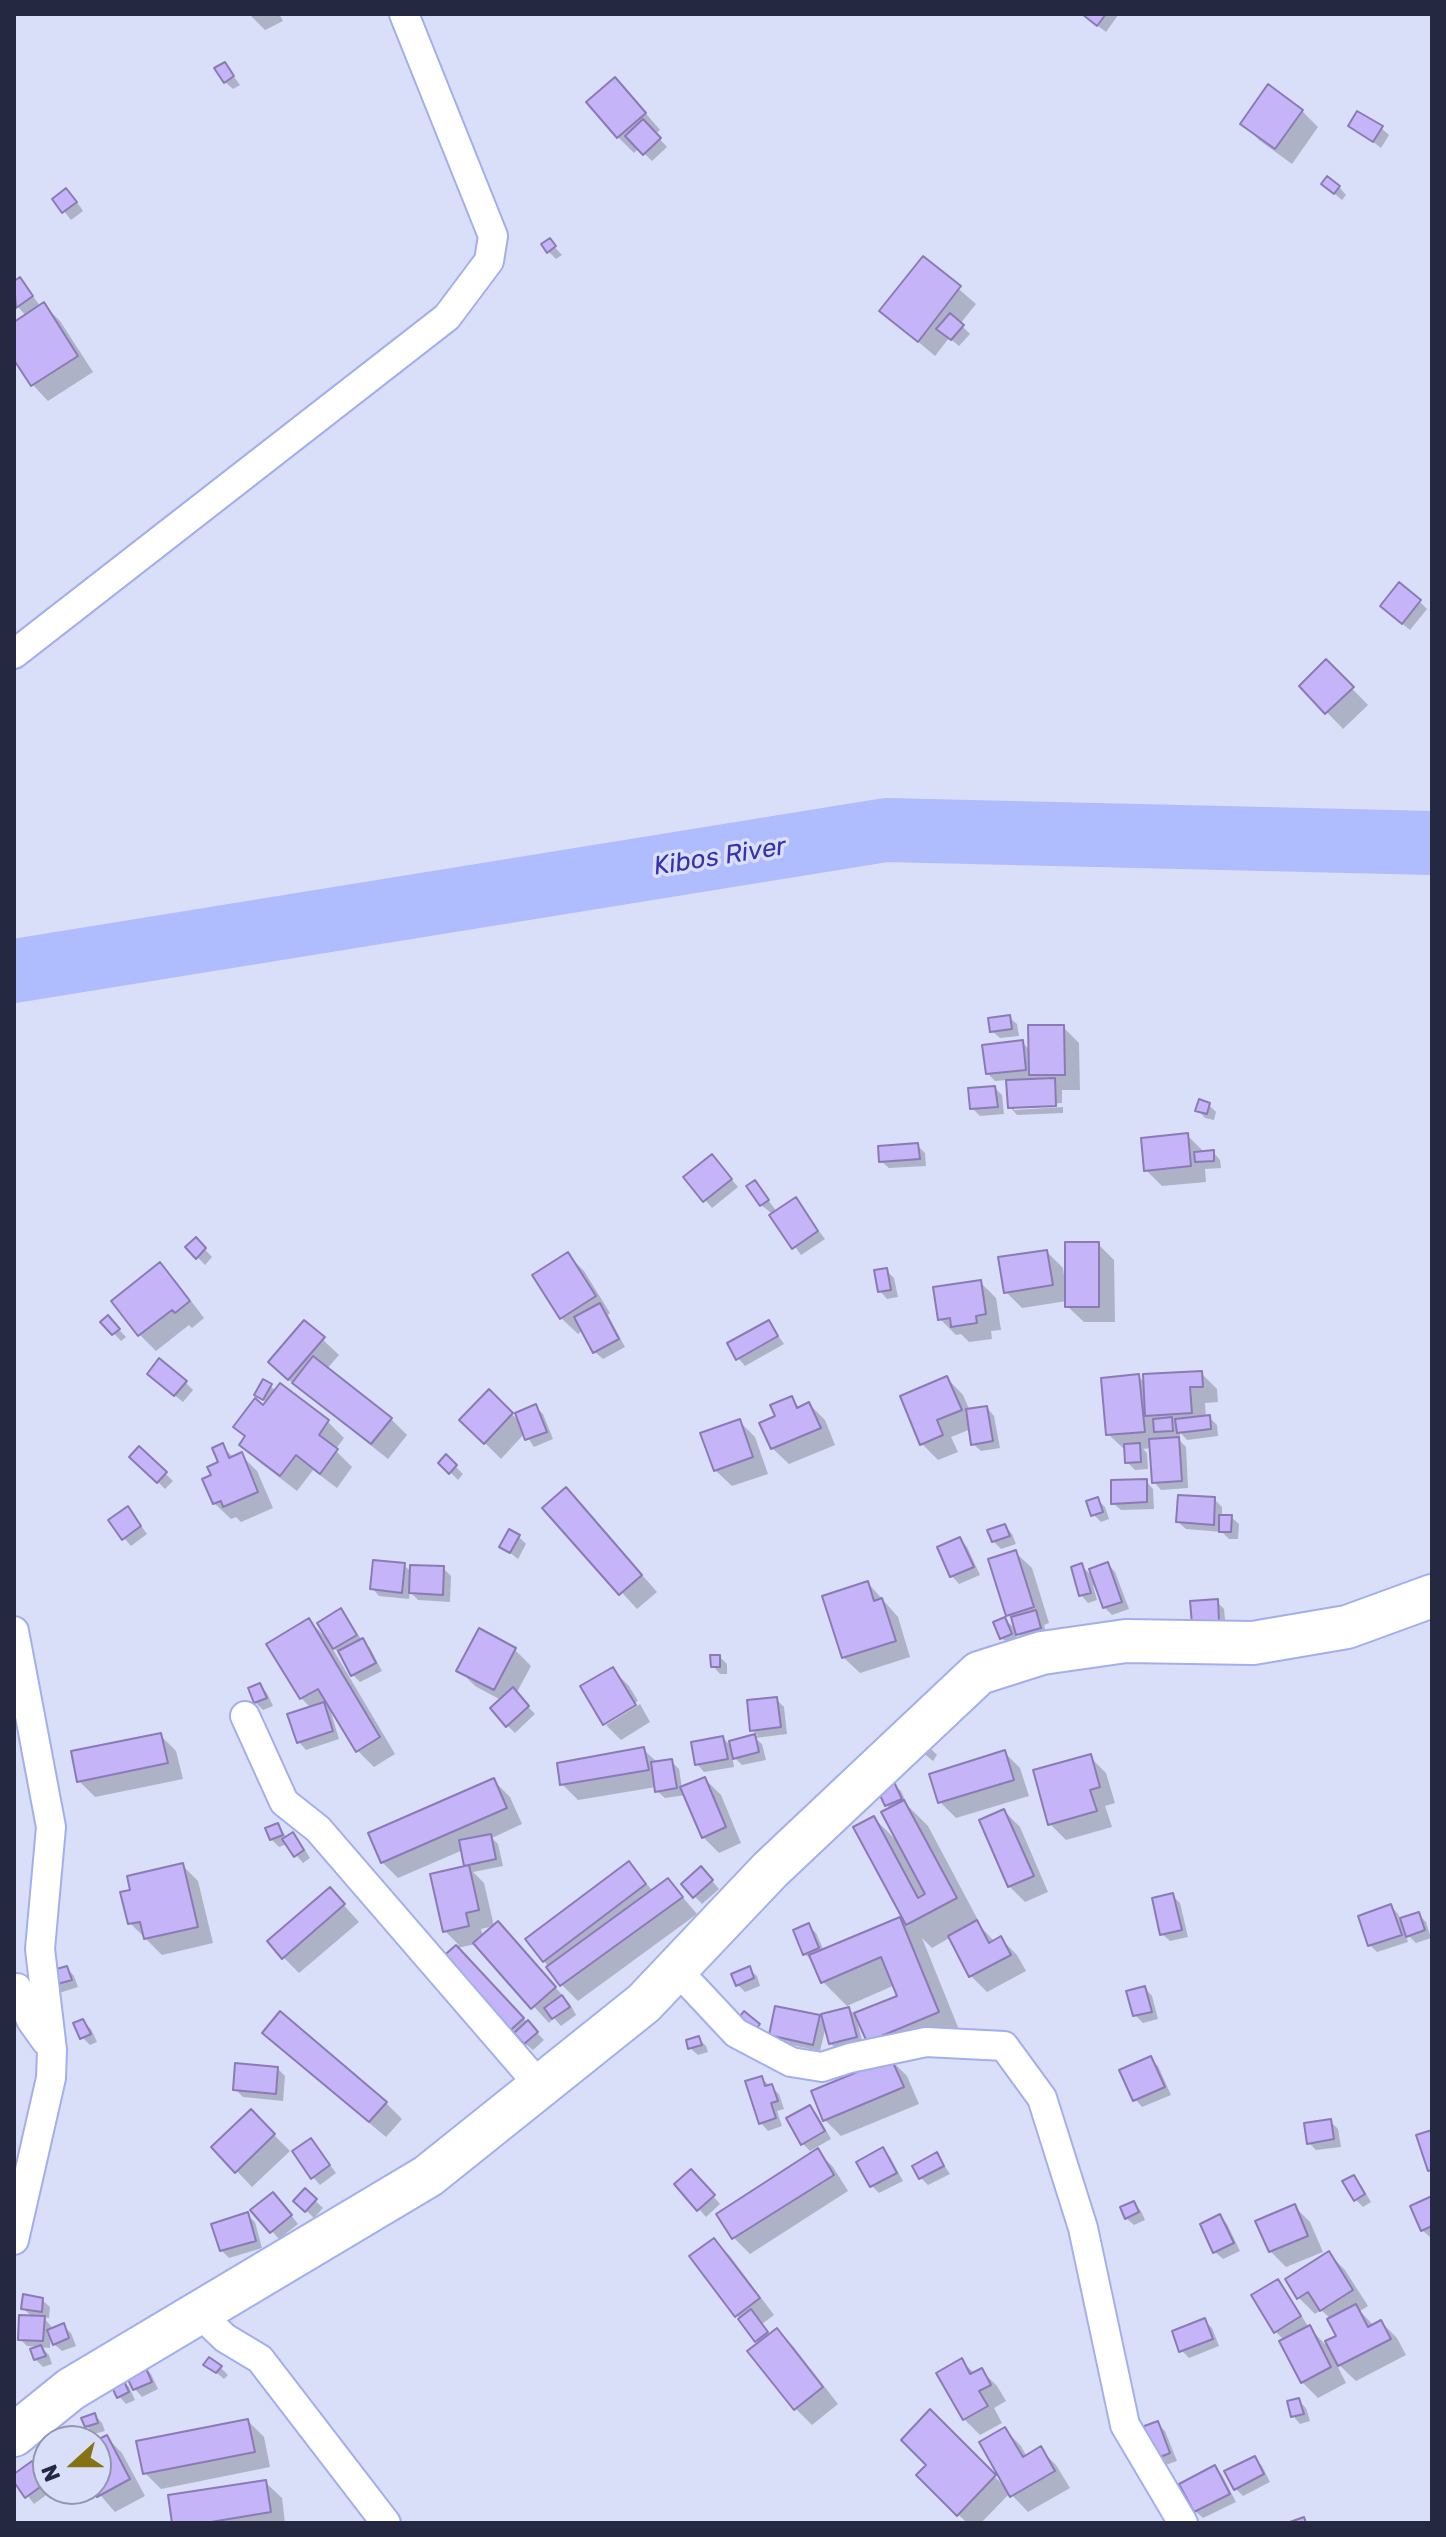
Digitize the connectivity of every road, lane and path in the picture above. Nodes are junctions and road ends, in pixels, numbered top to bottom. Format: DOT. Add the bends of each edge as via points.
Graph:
graph roads {
  1 [pos="404,14"];
  2 [pos="14,654"];
  3 [pos="1432,1596"];
  4 [pos="14,1631"];
  5 [pos="245,1716"];
  6 [pos="676,1969"];
  7 [pos="14,1988"];
  8 [pos="52,2050"];
  9 [pos="540,2086"];
  10 [pos="15,2224"];
  11 [pos="199,2313"];
  12 [pos="14,2435"];
  13 [pos="386,2523"];
  14 [pos="1183,2523"];
  1 -- 2 [label="street" via="493,236 489,261 447,317"];
  3 -- 6 [label="main road" via="1347,1627 1253,1643 1126,1641 1042,1653 979,1673 770,1870"];
  4 -- 8 [label="street" via="51,1827 40,1949"];
  5 -- 9 [label="street" via="284,1802 318,1829"];
  6 -- 9 [label="main road" via="644,2003"];
  6 -- 14 [label="street" via="736,2033 791,2062 822,2067 926,2042 1004,2046 1042,2098 1083,2228 1125,2425"];
  7 -- 8 [label="street"];
  8 -- 10 [label="street" via="51,2078"];
  9 -- 11 [label="main road" via="428,2176"];
  11 -- 12 [label="main road" via="71,2389"];
  11 -- 13 [label="street" via="225,2338 260,2359"];
}
